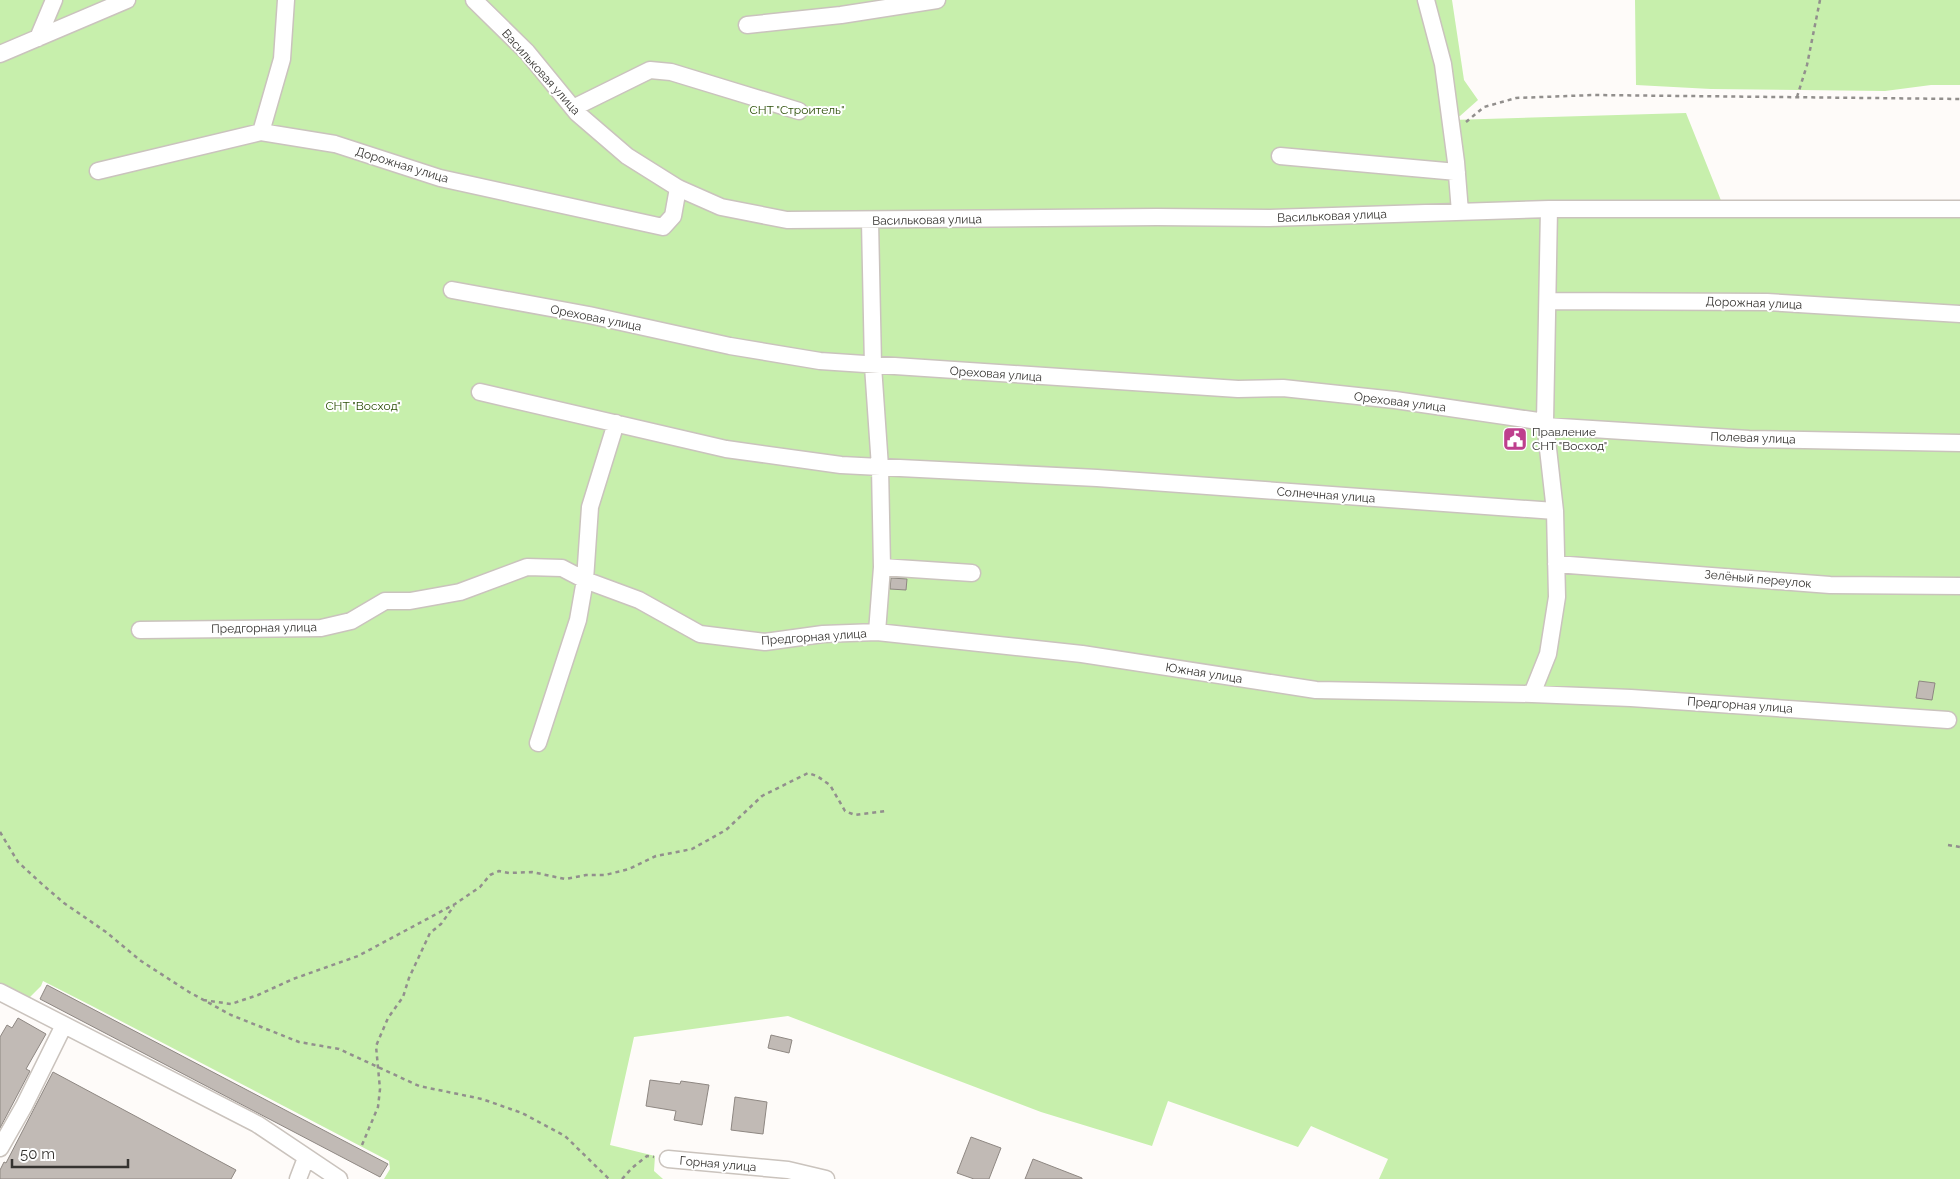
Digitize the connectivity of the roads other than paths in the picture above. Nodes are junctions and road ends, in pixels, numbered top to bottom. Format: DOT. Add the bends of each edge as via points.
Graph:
graph roads {
  1 [pos="54,0"];
  2 [pos="127,0"];
  3 [pos="286,0"];
  4 [pos="474,0"];
  5 [pos="937,0"];
  6 [pos="1426,0"];
  7 [pos="747,25"];
  8 [pos="38,38"];
  9 [pos="0,54"];
  10 [pos="572,108"];
  11 [pos="799,111"];
  12 [pos="261,132"];
  13 [pos="1280,156"];
  14 [pos="98,171"];
  15 [pos="1456,172"];
  16 [pos="678,188"];
  17 [pos="1549,208"];
  18 [pos="1960,209"];
  19 [pos="1460,212"];
  20 [pos="870,221"];
  21 [pos="452,290"];
  22 [pos="1548,301"];
  23 [pos="1960,314"];
  24 [pos="873,366"];
  25 [pos="480,392"];
  26 [pos="616,423"];
  27 [pos="1545,424"];
  28 [pos="1960,443"];
  29 [pos="880,468"];
  30 [pos="1555,511"];
  31 [pos="1556,564"];
  32 [pos="882,567"];
  33 [pos="972,573"];
  34 [pos="584,580"];
  35 [pos="1960,586"];
  36 [pos="140,630"];
  37 [pos="877,632"];
  38 [pos="1532,694"];
  39 [pos="1948,720"];
  40 [pos="538,742"];
  41 [pos="0,992"];
  42 [pos="64,1025"];
  43 [pos="0,1148"];
  44 [pos="306,1158"];
  45 [pos="668,1160"];
  46 [pos="298,1179"];
  47 [pos="339,1179"];
  48 [pos="826,1179"];
  1 -- 8 [label="street"];
  2 -- 8 [label="street"];
  3 -- 12 [label="street" via="282,59"];
  4 -- 10 [label="street, Васильковая улица" via="527,52"];
  5 -- 7 [label="street"];
  6 -- 15 [label="street" via="1443,64"];
  8 -- 9 [label="street"];
  10 -- 11 [label="street" via="650,70 671,72"];
  10 -- 16 [label="street, Васильковая улица" via="627,156"];
  12 -- 14 [label="street, Дорожная улица"];
  12 -- 16 [label="street, Дорожная улица" via="335,144 440,178 663,227 673,216"];
  13 -- 15 [label="street"];
  15 -- 19 [label="street"];
  16 -- 20 [label="street, Васильковая улица" via="721,206 787,220"];
  17 -- 18 [label="street, Васильковая улица"];
  17 -- 19 [label="street, Васильковая улица"];
  17 -- 22 [label="street"];
  19 -- 20 [label="street, Васильковая улица" via="1269,218"];
  20 -- 24 [label="street"];
  21 -- 24 [label="street, Ореховая улица" via="739,347"];
  22 -- 23 [label="street, Дорожная улица" via="1766,302"];
  22 -- 27 [label="street"];
  24 -- 27 [label="street, Ореховая улица" via="1238,389 1283,388 1395,400"];
  24 -- 29 [label="street"];
  25 -- 26 [label="street, Солнечная улица"];
  26 -- 29 [label="street, Солнечная улица" via="726,449"];
  26 -- 34 [label="street" via="590,507"];
  27 -- 28 [label="street, Полевая улица" via="1749,439"];
  27 -- 30 [label="street"];
  29 -- 30 [label="street, Солнечная улица" via="1097,478"];
  29 -- 32 [label="street"];
  30 -- 31 [label="street"];
  31 -- 35 [label="street, Зелёный переулок" via="1830,585"];
  31 -- 38 [label="street" via="1558,597 1548,654"];
  32 -- 33 [label="street"];
  32 -- 37 [label="street"];
  34 -- 36 [label="street, Предгорная улица" via="562,568 527,567 460,592 385,602 351,622 321,628"];
  34 -- 37 [label="street, Предгорная улица" via="639,600 700,634 765,642 823,634"];
  34 -- 40 [label="street" via="578,620"];
  37 -- 38 [label="street, Южная улица" via="1082,654 1316,690"];
  38 -- 39 [label="street, Предгорная улица"];
  41 -- 42 [label="street"];
  42 -- 43 [label="street"];
  42 -- 44 [label="street" via="257,1124"];
  44 -- 46 [label="street"];
  44 -- 47 [label="street"];
  45 -- 48 [label="street, Горная улица" via="788,1170"];
}
